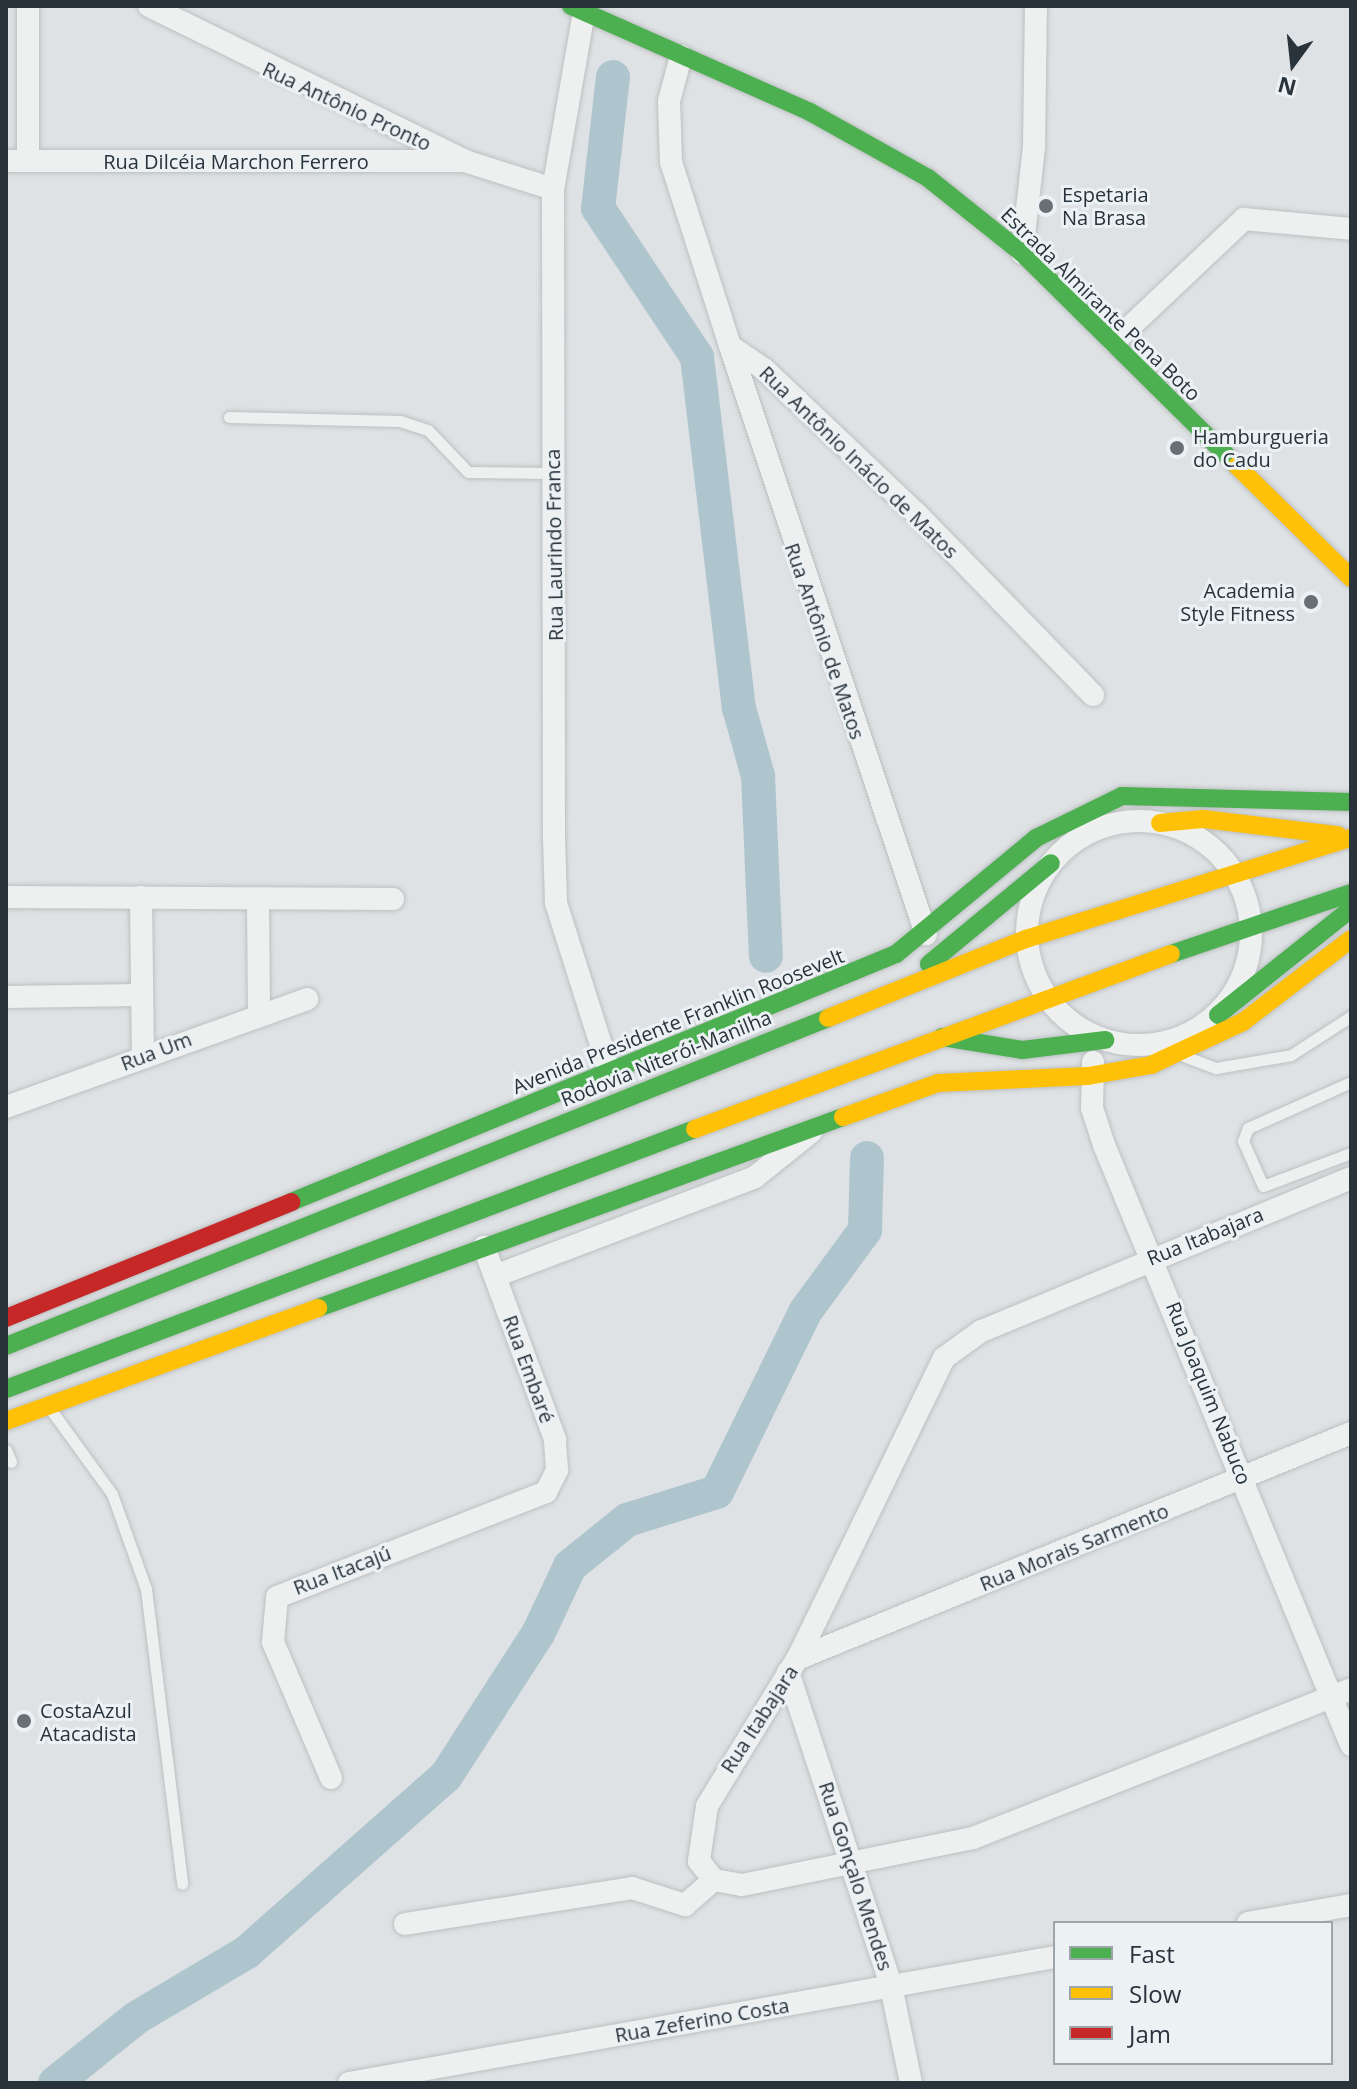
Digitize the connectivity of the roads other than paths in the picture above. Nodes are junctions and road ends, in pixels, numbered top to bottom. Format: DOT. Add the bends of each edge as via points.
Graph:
graph roads {
  1 [pos="28,6"];
  2 [pos="149,6"];
  3 [pos="1036,6"];
  4 [pos="578,9"];
  5 [pos="681,56"];
  6 [pos="17,161"];
  7 [pos="465,161"];
  8 [pos="553,189"];
  9 [pos="1351,229"];
  10 [pos="1022,253"];
  11 [pos="1114,342"];
  12 [pos="730,346"];
  13 [pos="229,417"];
  14 [pos="553,473"];
  15 [pos="1351,578"];
  16 [pos="1093,695"];
  17 [pos="1122,796"];
  18 [pos="1351,802"];
  19 [pos="1121,822"];
  20 [pos="1160,823"];
  21 [pos="1351,837"];
  22 [pos="1051,863"];
  23 [pos="1234,872"];
  24 [pos="1351,893"];
  25 [pos="6,897"];
  26 [pos="141,897"];
  27 [pos="393,899"];
  28 [pos="258,900"];
  29 [pos="1351,909"];
  30 [pos="1252,923"];
  31 [pos="926,934"];
  32 [pos="1026,939"];
  33 [pos="1351,939"];
  34 [pos="895,991"];
  35 [pos="139,995"];
  36 [pos="6,997"];
  37 [pos="1045,997"];
  38 [pos="307,999"];
  39 [pos="259,1012"];
  40 [pos="1218,1015"];
  41 [pos="1351,1016"];
  42 [pos="941,1037"];
  43 [pos="1105,1040"];
  44 [pos="1180,1054"];
  45 [pos="143,1055"];
  46 [pos="610,1073"];
  47 [pos="1088,1076"];
  48 [pos="1351,1082"];
  49 [pos="6,1107"];
  50 [pos="818,1125"];
  51 [pos="1351,1153"];
  52 [pos="1351,1178"];
  53 [pos="484,1247"];
  54 [pos="1154,1256"];
  55 [pos="495,1276"];
  56 [pos="6,1301"];
  57 [pos="25,1311"];
  58 [pos="6,1318"];
  59 [pos="6,1346"];
  60 [pos="6,1389"];
  61 [pos="48,1406"];
  62 [pos="6,1421"];
  63 [pos="1351,1433"];
  64 [pos="6,1450"];
  65 [pos="11,1462"];
  66 [pos="1244,1478"];
  67 [pos="546,1492"];
  68 [pos="793,1666"];
  69 [pos="1341,1693"];
  70 [pos="1351,1745"];
  71 [pos="331,1778"];
  72 [pos="854,1867"];
  73 [pos="714,1880"];
  74 [pos="182,1884"];
  75 [pos="1351,1905"];
  76 [pos="1259,1921"];
  77 [pos="405,1924"];
  78 [pos="1053,1957"];
  79 [pos="891,1986"];
  80 [pos="349,2083"];
  81 [pos="911,2083"];
  1 -- 6 [label="street"];
  2 -- 7 [label="street, Rua Antônio Pronto"];
  3 -- 10 [label="street" via="1034,147"];
  4 -- 5 [label="main road, Estrada Almirante Pena Boto"];
  4 -- 8 [label="street, Rua Laurindo Franca"];
  5 -- 10 [label="main road, Estrada Almirante Pena Boto" via="879,147"];
  5 -- 12 [label="street" via="669,101 671,162"];
  6 -- 7 [label="street, Rua Dilcéia Marchon Ferrero"];
  7 -- 8 [label="street, Rua Antônio Pronto"];
  8 -- 14 [label="street, Rua Laurindo Franca"];
  9 -- 11 [label="street" via="1244,219"];
  10 -- 11 [label="main road, Estrada Almirante Pena Boto"];
  11 -- 15 [label="main road, Estrada Almirante Pena Boto"];
  12 -- 16 [label="street, Rua Antônio Inácio de Matos" via="895,493"];
  12 -- 31 [label="street, Rua Antônio de Matos"];
  13 -- 14 [label="lane" via="400,421 428,430 468,472"];
  14 -- 46 [label="street, Rua Laurindo Franca" via="556,903"];
  17 -- 18 [label="main road, Avenida Presidente Franklin Roosevelt"];
  17 -- 19 [label="street"];
  17 -- 31 [label="main road, Avenida Presidente Franklin Roosevelt" via="1036,838"];
  19 -- 20 [label="street"];
  19 -- 22 [label="street" via="1082,836"];
  20 -- 21 [label="main road" via="1203,819"];
  20 -- 23 [label="street" via="1202,840"];
  21 -- 23 [label="main road, Rodovia Niterói-Manilha"];
  22 -- 32 [label="street" via="1032,899"];
  22 -- 34 [label="main road"];
  23 -- 30 [label="street"];
  23 -- 32 [label="main road, Rodovia Niterói-Manilha"];
  24 -- 30 [label="main road"];
  25 -- 26 [label="street"];
  26 -- 28 [label="street"];
  26 -- 35 [label="street"];
  27 -- 28 [label="street"];
  28 -- 39 [label="street"];
  29 -- 40 [label="main road"];
  30 -- 37 [label="main road"];
  30 -- 40 [label="street" via="1249,961"];
  31 -- 46 [label="main road, Avenida Presidente Franklin Roosevelt" via="854,973"];
  32 -- 34 [label="main road, Rodovia Niterói-Manilha"];
  32 -- 37 [label="street"];
  33 -- 44 [label="main road" via="1243,1022"];
  34 -- 59 [label="main road, Rodovia Niterói-Manilha"];
  35 -- 36 [label="street"];
  35 -- 45 [label="street"];
  37 -- 42 [label="main road"];
  37 -- 43 [label="street" via="1068,1021"];
  38 -- 39 [label="street, Rua Um"];
  39 -- 45 [label="street, Rua Um"];
  40 -- 43 [label="street" via="1158,1045"];
  41 -- 44 [label="lane" via="1291,1055 1216,1068"];
  42 -- 43 [label="main road" via="1022,1050"];
  42 -- 60 [label="main road"];
  43 -- 47 [label="street"];
  44 -- 47 [label="main road"];
  45 -- 49 [label="street, Rua Um"];
  46 -- 57 [label="main road, Avenida Presidente Franklin Roosevelt"];
  47 -- 50 [label="main road" via="969,1077"];
  47 -- 54 [label="street, Rua Joaquim Nabuco" via="1104,1145"];
  48 -- 51 [label="lane" via="1248,1128 1243,1141 1263,1186"];
  50 -- 53 [label="main road"];
  50 -- 55 [label="street" via="755,1177"];
  52 -- 54 [label="street, Rua Itabajara"];
  53 -- 55 [label="street, Rua Embaré"];
  53 -- 61 [label="main road"];
  54 -- 66 [label="street, Rua Joaquim Nabuco"];
  54 -- 68 [label="street, Rua Itabajara" via="981,1331 944,1358"];
  55 -- 67 [label="street, Rua Embaré" via="555,1439 557,1470"];
  56 -- 57 [label="lane"];
  57 -- 58 [label="main road, Avenida Presidente Franklin Roosevelt"];
  61 -- 62 [label="main road"];
  61 -- 74 [label="lane" via="112,1494 146,1589"];
  63 -- 66 [label="street, Rua Morais Sarmento"];
  64 -- 65 [label="lane"];
  66 -- 68 [label="street, Rua Morais Sarmento"];
  66 -- 69 [label="street, Rua Joaquim Nabuco"];
  67 -- 71 [label="street, Rua Itacajú" via="277,1597 273,1642"];
  68 -- 72 [label="street, Rua Gonçalo Mendes"];
  68 -- 73 [label="street, Rua Itabajara" via="707,1806 699,1861"];
  69 -- 70 [label="street, Rua Joaquim Nabuco"];
  69 -- 72 [label="street" via="1022,1821"];
  72 -- 73 [label="street" via="742,1885"];
  72 -- 79 [label="street, Rua Gonçalo Mendes"];
  73 -- 77 [label="street" via="685,1905 632,1888"];
  75 -- 76 [label="street"];
  78 -- 79 [label="street, Rua Zeferino Costa"];
  79 -- 80 [label="street, Rua Zeferino Costa"];
  79 -- 81 [label="street, Rua Gonçalo Mendes"];
}
